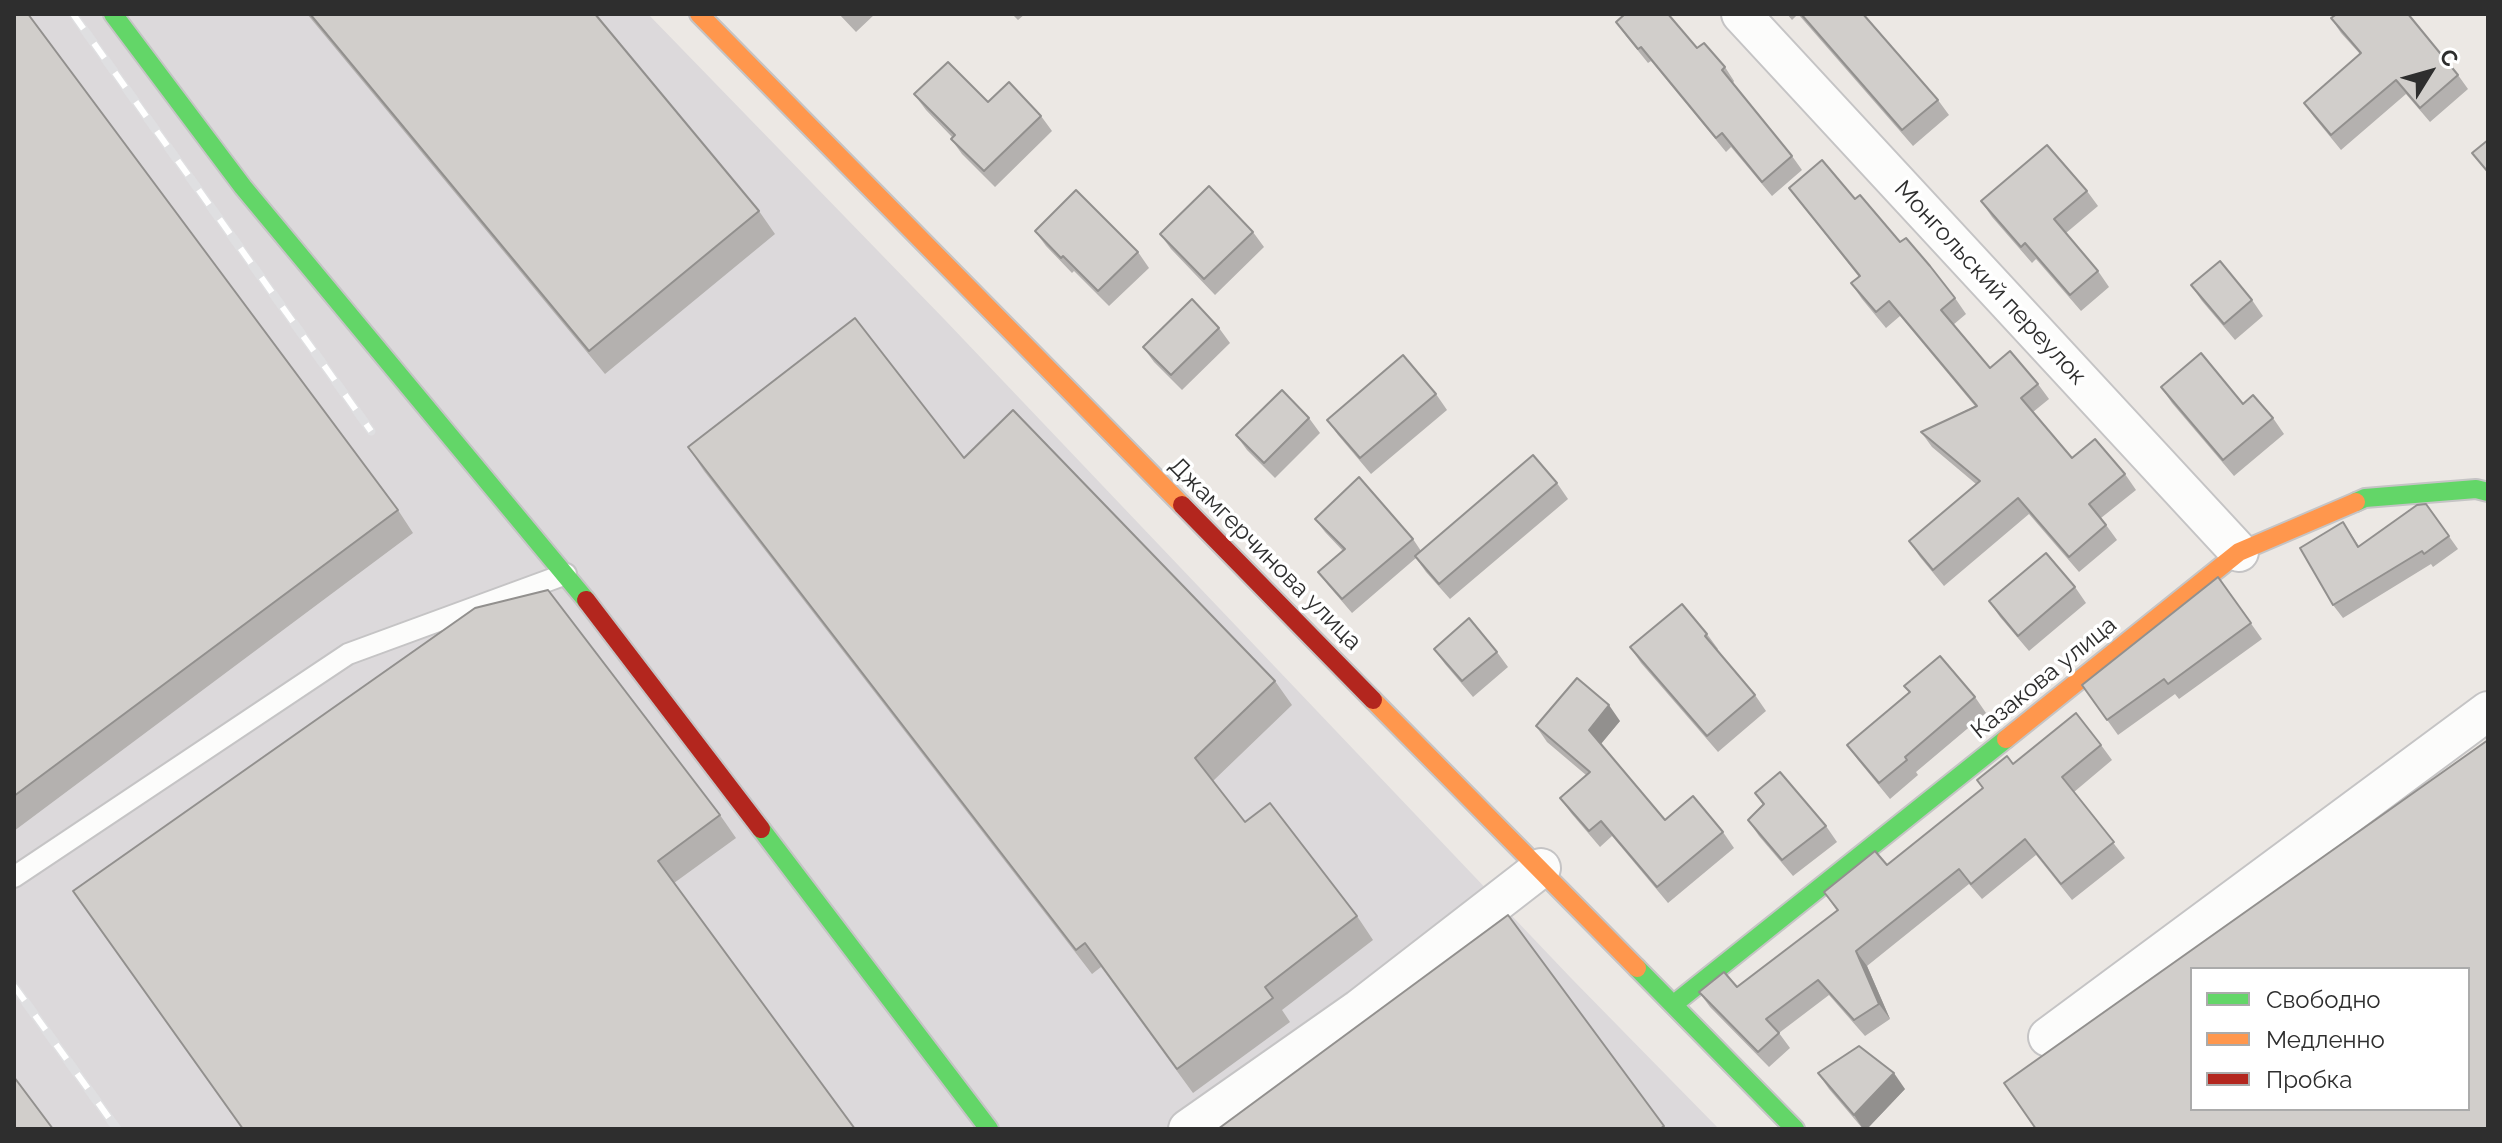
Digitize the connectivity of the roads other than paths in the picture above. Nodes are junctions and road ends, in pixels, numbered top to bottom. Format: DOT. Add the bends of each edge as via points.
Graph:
graph roads {
  1 [pos="113,14"];
  2 [pos="699,14"];
  3 [pos="1741,14"];
  4 [pos="2488,492"];
  5 [pos="2239,552"];
  6 [pos="566,574"];
  7 [pos="2488,711"];
  8 [pos="1541,868"];
  9 [pos="14,877"];
  10 [pos="1674,1004"];
  11 [pos="2048,1037"];
  12 [pos="989,1129"];
  13 [pos="1188,1129"];
  14 [pos="1795,1129"];
  1 -- 6 [label="street" via="243,187"];
  2 -- 8 [label="street, Джамгерчинова улица"];
  3 -- 5 [label="street, Монгольский переулок"];
  4 -- 5 [label="street, Казакова улица" via="2365,498"];
  5 -- 10 [label="street, Казакова улица"];
  6 -- 9 [label="lane" via="348,654"];
  6 -- 12 [label="street"];
  7 -- 11 [label="street"];
  8 -- 10 [label="street, Джамгерчинова улица"];
  8 -- 13 [label="street" via="1359,1009"];
  10 -- 14 [label="street, Джамгерчинова улица"];
}
